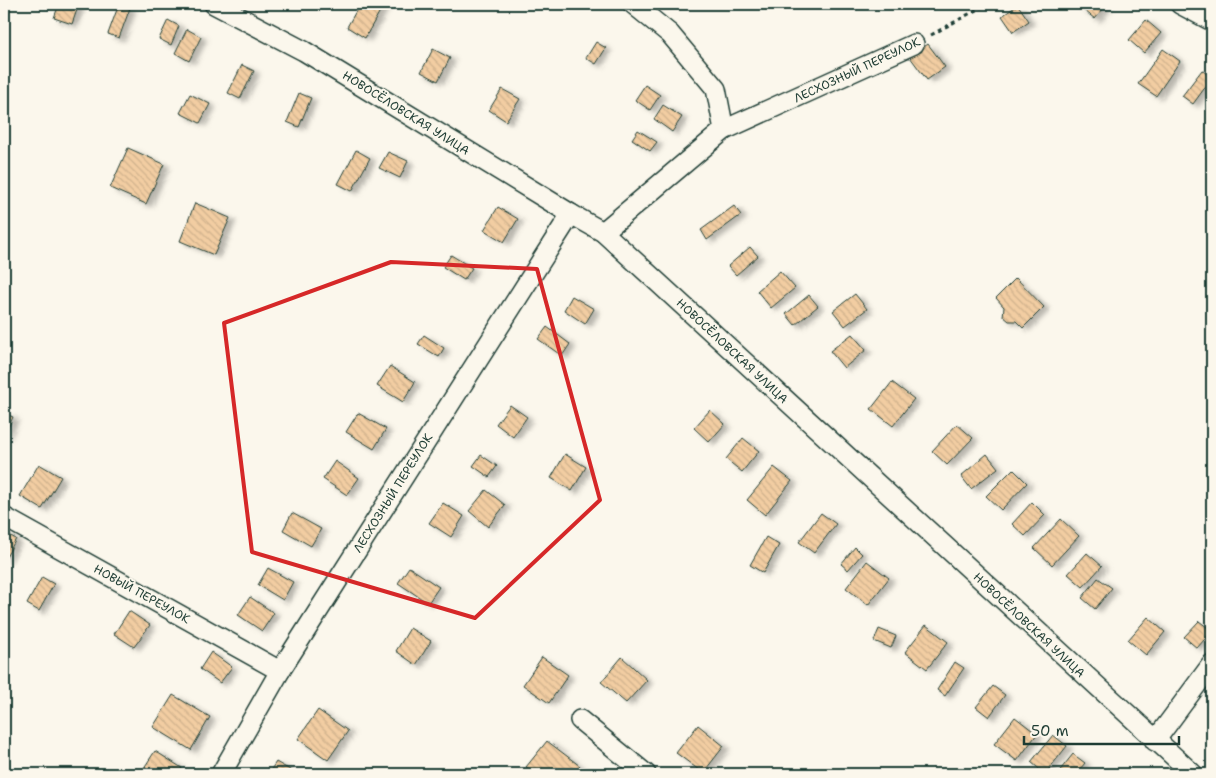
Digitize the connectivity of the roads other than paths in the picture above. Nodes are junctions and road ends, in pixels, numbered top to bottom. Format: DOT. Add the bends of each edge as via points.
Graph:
graph roads {
  1 [pos="214,4"];
  2 [pos="632,4"];
  3 [pos="1180,4"];
  4 [pos="1212,21"];
  5 [pos="914,44"];
  6 [pos="724,130"];
  7 [pos="571,214"];
  8 [pos="603,232"];
  9 [pos="4,517"];
  10 [pos="1212,664"];
  11 [pos="280,671"];
  12 [pos="580,720"];
  13 [pos="1155,741"];
  14 [pos="221,774"];
  15 [pos="646,774"];
  16 [pos="1193,774"];
  1 -- 7 [label="street, НОВОСЁЛОВСКАЯ УЛИЦА" via="304,51"];
  2 -- 6 [label="street" via="670,34 716,89"];
  3 -- 4 [label="street"];
  5 -- 6 [label="street, ЛЕСХОЗНЫЙ ПЕРЕУЛОК"];
  6 -- 8 [label="street, ЛЕСХОЗНЫЙ ПЕРЕУЛОК"];
  7 -- 8 [label="street, НОВОСЁЛОВСКАЯ УЛИЦА"];
  7 -- 11 [label="street, ЛЕСХОЗНЫЙ ПЕРЕУЛОК"];
  8 -- 13 [label="street, НОВОСЁЛОВСКАЯ УЛИЦА"];
  9 -- 11 [label="street, НОВЫЙ ПЕРЕУЛОК"];
  10 -- 13 [label="street"];
  11 -- 14 [label="street, ЛЕСХОЗНЫЙ ПЕРЕУЛОК"];
  12 -- 15 [label="street"];
  13 -- 16 [label="street, НОВОСЁЛОВСКАЯ УЛИЦА"];
}
